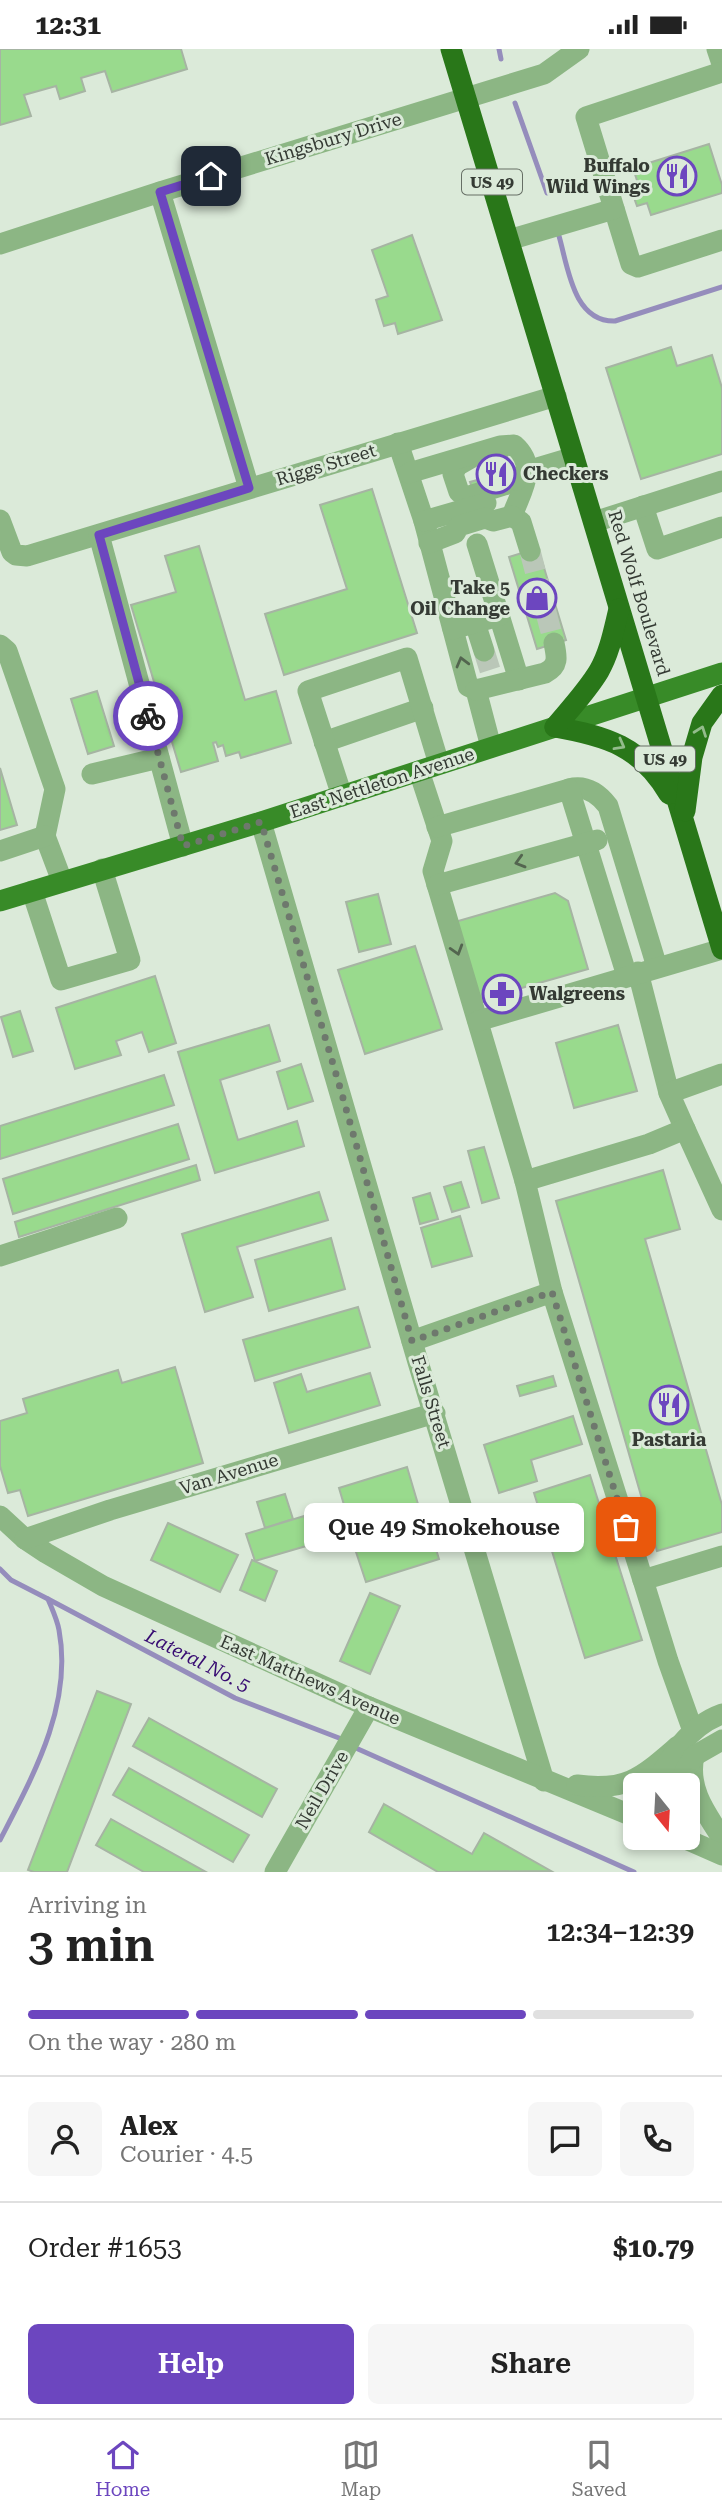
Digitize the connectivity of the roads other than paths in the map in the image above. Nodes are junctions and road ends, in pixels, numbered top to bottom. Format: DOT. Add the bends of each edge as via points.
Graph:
graph roads {
  1 [pos="451,49"];
  2 [pos="579,49"];
  3 [pos="718,49"];
  4 [pos="722,64"];
  5 [pos="722,72"];
  6 [pos="467,99"];
  7 [pos="160,192"];
  8 [pos="614,209"];
  9 [pos="509,240"];
  10 [pos="722,240"];
  11 [pos="0,244"];
  12 [pos="556,396"];
  13 [pos="398,443"];
  14 [pos="478,453"];
  15 [pos="575,457"];
  16 [pos="409,473"];
  17 [pos="722,481"];
  18 [pos="517,483"];
  19 [pos="249,488"];
  20 [pos="643,506"];
  21 [pos="503,518"];
  22 [pos="0,520"];
  23 [pos="424,521"];
  24 [pos="594,522"];
  25 [pos="722,527"];
  26 [pos="99,535"];
  27 [pos="429,543"];
  28 [pos="477,544"];
  29 [pos="530,551"];
  30 [pos="619,607"];
  31 [pos="499,616"];
  32 [pos="475,623"];
  33 [pos="453,629"];
  34 [pos="554,643"];
  35 [pos="0,645"];
  36 [pos="722,673"];
  37 [pos="486,674"];
  38 [pos="519,680"];
  39 [pos="722,695"];
  40 [pos="646,697"];
  41 [pos="423,708"];
  42 [pos="555,727"];
  43 [pos="324,742"];
  44 [pos="491,747"];
  45 [pos="159,758"];
  46 [pos="429,768"];
  47 [pos="92,774"];
  48 [pos="569,789"];
  49 [pos="342,796"];
  50 [pos="684,820"];
  51 [pos="261,822"];
  52 [pos="437,827"];
  53 [pos="616,834"];
  54 [pos="46,836"];
  55 [pos="585,843"];
  56 [pos="183,846"];
  57 [pos="0,851"];
  58 [pos="102,869"];
  59 [pos="62,881"];
  60 [pos="437,885"];
  61 [pos="32,891"];
  62 [pos="0,901"];
  63 [pos="718,920"];
  64 [pos="722,949"];
  65 [pos="641,972"];
  66 [pos="478,1021"];
  67 [pos="722,1074"];
  68 [pos="669,1093"];
  69 [pos="685,1129"];
  70 [pos="525,1181"];
  71 [pos="722,1210"];
  72 [pos="117,1218"];
  73 [pos="0,1256"];
  74 [pos="552,1292"];
  75 [pos="412,1341"];
  76 [pos="435,1413"];
  77 [pos="0,1516"];
  78 [pos="24,1539"];
  79 [pos="722,1556"];
  80 [pos="643,1580"];
  81 [pos="369,1707"];
  82 [pos="722,1714"];
  83 [pos="722,1740"];
  84 [pos="689,1745"];
  85 [pos="666,1773"];
  86 [pos="681,1773"];
  87 [pos="544,1781"];
  88 [pos="623,1812"];
  89 [pos="722,1838"];
  90 [pos="700,1845"];
  91 [pos="722,1855"];
  92 [pos="281,1870"];
  1 -- 6 [label="highway, Red Wolf Boulevard / US 49"];
  2 -- 6 [label="street, Kingsbury Drive" via="544,74"];
  3 -- 4 [label="street"];
  5 -- 8 [label="street" via="586,117"];
  6 -- 7 [label="street, Kingsbury Drive"];
  6 -- 9 [label="highway, Red Wolf Boulevard / US 49"];
  7 -- 11 [label="street, Kingsbury Drive"];
  7 -- 19 [label="street"];
  8 -- 9 [label="street"];
  8 -- 10 [label="street" via="635,267"];
  9 -- 12 [label="highway, Red Wolf Boulevard / US 49"];
  12 -- 13 [label="street, Riggs Street"];
  12 -- 15 [label="highway, Red Wolf Boulevard / US 49"];
  13 -- 16 [label="street"];
  13 -- 19 [label="street, Riggs Street"];
  14 -- 16 [label="street"];
  14 -- 18 [label="street" via="514,445 522,452"];
  14 -- 18 [label="street" via="457,466 453,474 459,492 466,497"];
  15 -- 18 [label="street"];
  15 -- 24 [label="highway, Red Wolf Boulevard / US 49"];
  16 -- 23 [label="street"];
  17 -- 20 [label="street"];
  18 -- 21 [label="street"];
  18 -- 23 [label="street"];
  19 -- 26 [label="street, Riggs Street"];
  20 -- 24 [label="street"];
  20 -- 25 [label="street" via="657,549"];
  21 -- 27 [label="street" via="459,526 455,534"];
  21 -- 29 [label="street" via="520,522"];
  22 -- 26 [label="street, Riggs Street" via="8,547 16,555"];
  23 -- 27 [label="street"];
  24 -- 30 [label="highway, Red Wolf Boulevard / US 49"];
  26 -- 45 [label="street"];
  27 -- 33 [label="street"];
  28 -- 31 [label="street"];
  30 -- 40 [label="highway, Red Wolf Boulevard / US 49"];
  30 -- 42 [label="highway" via="600,669"];
  31 -- 32 [label="street"];
  31 -- 38 [label="street"];
  32 -- 33 [label="street"];
  32 -- 37 [label="street"];
  37 -- 33 [label="street, one-way" via="468,686"];
  34 -- 38 [label="street" via="557,658 552,669"];
  35 -- 54 [label="street" via="7,651 55,789"];
  36 -- 40 [label="main road, East Nettleton Avenue"];
  37 -- 38 [label="street"];
  37 -- 44 [label="street"];
  50 -- 39 [label="highway, one-way" via="692,757 702,723"];
  40 -- 42 [label="main road, East Nettleton Avenue"];
  40 -- 50 [label="highway, Red Wolf Boulevard / US 49"];
  41 -- 43 [label="street"];
  41 -- 43 [label="street" via="407,658 308,691"];
  41 -- 46 [label="street"];
  42 -- 44 [label="main road, East Nettleton Avenue"];
  42 -- 50 [label="highway, one-way" via="595,734 622,745 661,781"];
  43 -- 49 [label="street"];
  44 -- 46 [label="main road, East Nettleton Avenue"];
  45 -- 47 [label="street"];
  45 -- 56 [label="street"];
  46 -- 49 [label="main road, East Nettleton Avenue"];
  46 -- 52 [label="street"];
  48 -- 52 [label="street"];
  48 -- 53 [label="street" via="580,787 601,797"];
  48 -- 55 [label="street"];
  49 -- 51 [label="main road, East Nettleton Avenue"];
  50 -- 63 [label="highway, Red Wolf Boulevard / US 49"];
  51 -- 56 [label="main road, East Nettleton Avenue"];
  51 -- 75 [label="street, Falls Street"];
  52 -- 60 [label="street" via="442,841 433,871"];
  53 -- 55 [label="street"];
  53 -- 65 [label="street"];
  54 -- 57 [label="street"];
  54 -- 59 [label="street"];
  55 -- 60 [label="street, one-way"];
  55 -- 65 [label="street"];
  56 -- 58 [label="main road, East Nettleton Avenue"];
  58 -- 59 [label="main road, East Nettleton Avenue"];
  58 -- 61 [label="street" via="130,960 61,980"];
  59 -- 61 [label="main road, East Nettleton Avenue"];
  60 -- 66 [label="street, one-way"];
  61 -- 62 [label="main road, East Nettleton Avenue"];
  63 -- 64 [label="highway, Red Wolf Boulevard / US 49"];
  64 -- 65 [label="street"];
  65 -- 66 [label="street"];
  65 -- 68 [label="street"];
  66 -- 70 [label="street"];
  67 -- 68 [label="street"];
  68 -- 69 [label="street"];
  69 -- 70 [label="street"];
  69 -- 71 [label="street"];
  70 -- 74 [label="street"];
  72 -- 73 [label="street"];
  74 -- 75 [label="street"];
  74 -- 80 [label="street"];
  75 -- 76 [label="street, Falls Street"];
  76 -- 78 [label="street, Van Avenue"];
  76 -- 87 [label="street, Falls Street"];
  77 -- 78 [label="street, East Matthews Avenue"];
  78 -- 81 [label="street, East Matthews Avenue" via="103,1585"];
  79 -- 80 [label="street"];
  80 -- 84 [label="street"];
  81 -- 87 [label="street, East Matthews Avenue"];
  81 -- 92 [label="street, Neil Drive"];
  82 -- 84 [label="street"];
  83 -- 84 [label="street"];
  84 -- 85 [label="street"];
  84 -- 86 [label="street"];
  84 -- 87 [label="street" via="645,1774 615,1787"];
  84 -- 89 [label="street" via="694,1789"];
  87 -- 88 [label="street, East Matthews Avenue"];
  90 -- 91 [label="street"];
}
